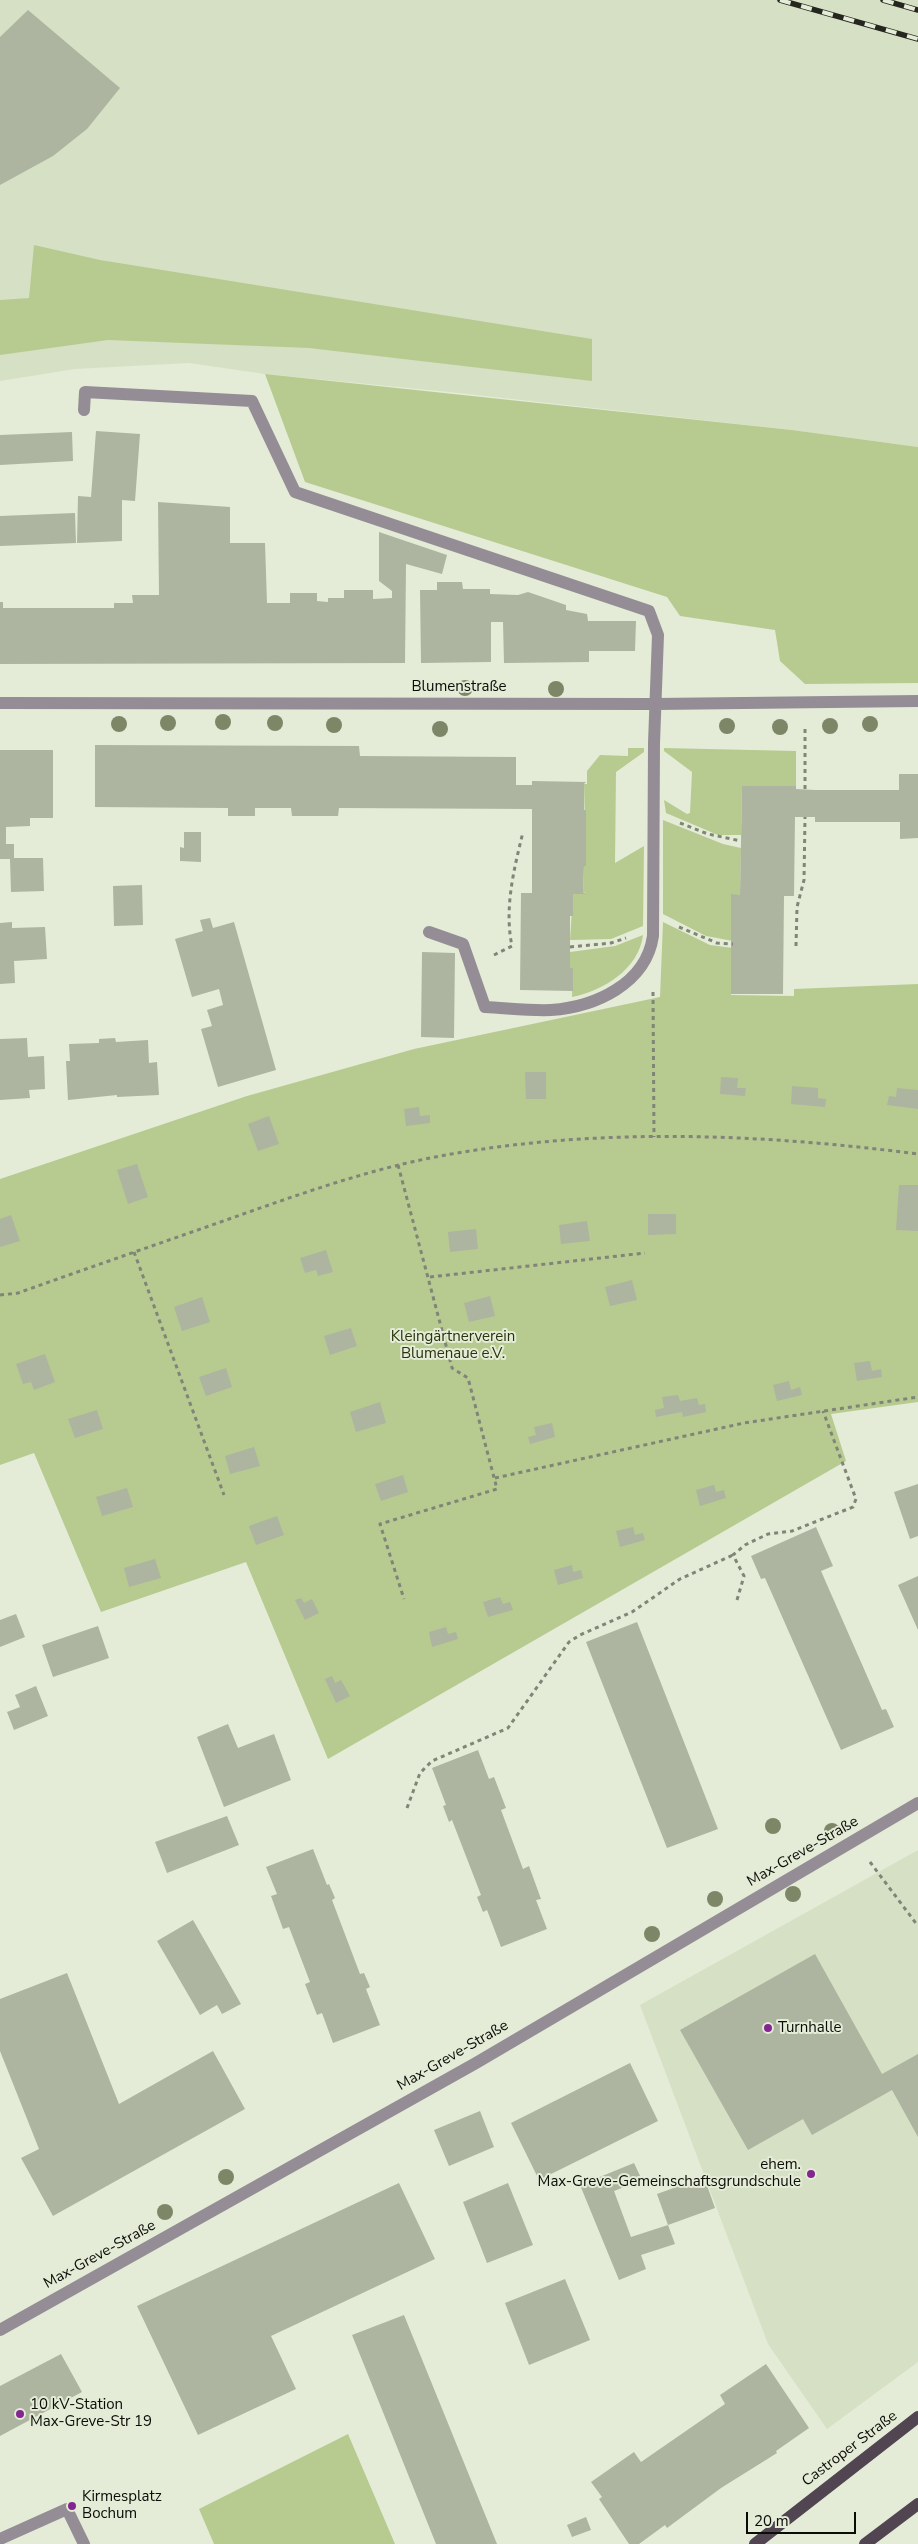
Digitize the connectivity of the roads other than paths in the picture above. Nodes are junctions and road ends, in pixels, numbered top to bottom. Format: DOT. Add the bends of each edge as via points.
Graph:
graph roads {
  1 [pos="84,410"];
  2 [pos="918,701"];
  3 [pos="0,703"];
  4 [pos="656,704"];
  5 [pos="429,932"];
  6 [pos="918,1803"];
  7 [pos="2,2326"];
  8 [pos="918,2418"];
  9 [pos="918,2504"];
  10 [pos="0,2539"];
  11 [pos="84,2544"];
  12 [pos="755,2544"];
  13 [pos="865,2544"];
  1 -- 4 [label="street" via="85,392 252,401 295,492 650,610 658,634"];
  2 -- 4 [label="street, Blumenstraße"];
  3 -- 4 [label="street, Blumenstraße"];
  4 -- 5 [label="street" via="651,949 629,980 605,996 578,1006 550,1010 485,1006 463,944"];
  6 -- 7 [label="street, Max-Greve-Straße" via="476,2063"];
  8 -- 12 [label="main road, Castroper Straße"];
  9 -- 13 [label="main road"];
  10 -- 11 [label="street" via="67,2509"];
}
